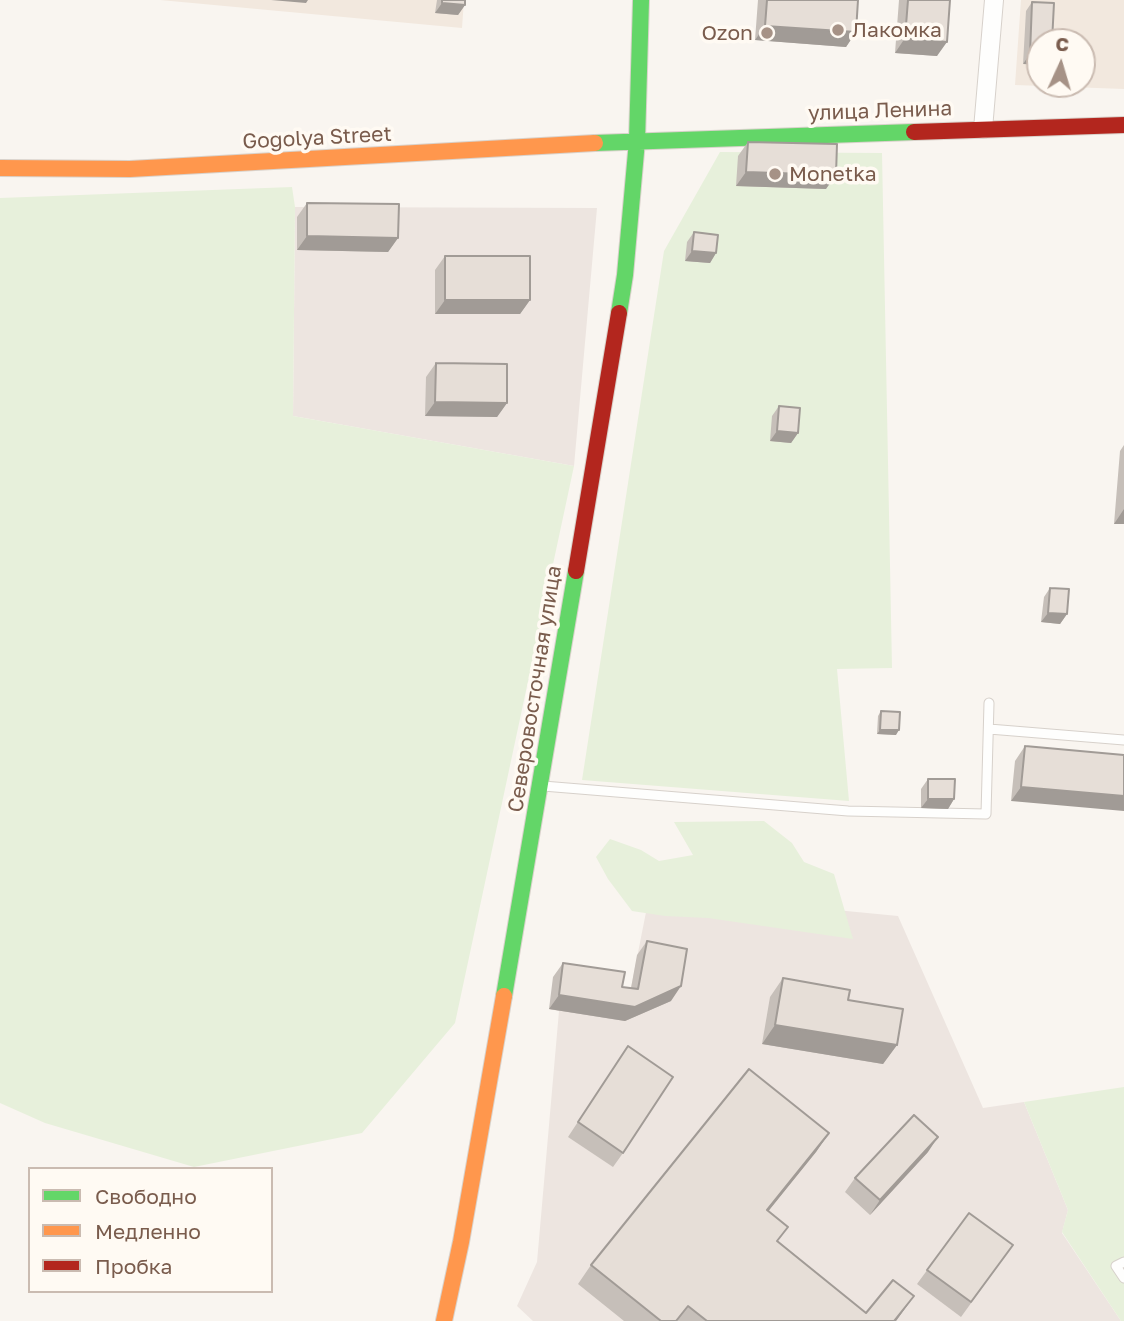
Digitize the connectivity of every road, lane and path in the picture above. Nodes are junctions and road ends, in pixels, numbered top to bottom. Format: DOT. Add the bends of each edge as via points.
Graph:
graph roads {
  1 [pos="641,0"];
  2 [pos="994,0"];
  3 [pos="1124,125"];
  4 [pos="983,129"];
  5 [pos="637,141"];
  6 [pos="0,168"];
  7 [pos="989,703"];
  8 [pos="989,729"];
  9 [pos="1124,740"];
  10 [pos="541,786"];
  11 [pos="1124,1262"];
  12 [pos="1124,1278"];
  13 [pos="444,1321"];
  1 -- 5 [label="main road, Северовосточная улица"];
  2 -- 4 [label="street"];
  3 -- 4 [label="main road, улица Ленина"];
  4 -- 5 [label="main road, улица Ленина"];
  5 -- 6 [label="main road, Gogolya Street" via="130,169"];
  5 -- 10 [label="main road, Северовосточная улица" via="625,275"];
  7 -- 8 [label="lane"];
  8 -- 9 [label="lane"];
  8 -- 10 [label="lane" via="986,814 848,811"];
  10 -- 13 [label="main road, Северовосточная улица"];
  11 -- 12 [label="lane" via="1116,1266"];
}
